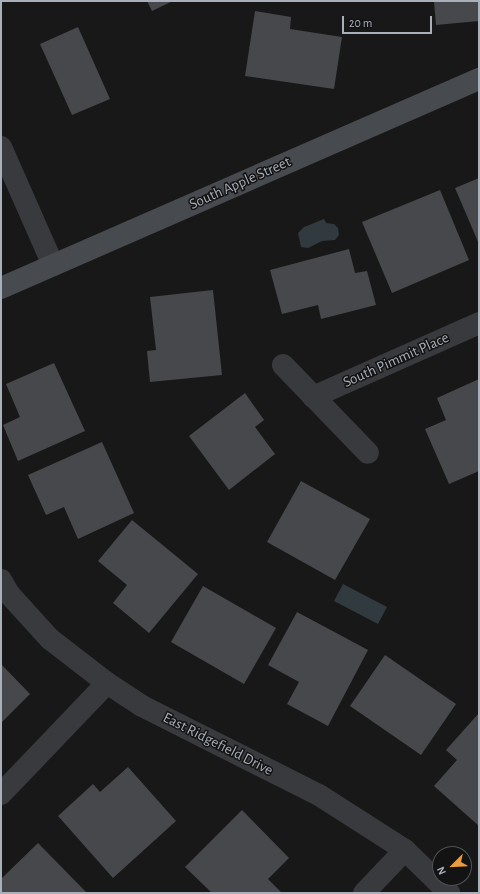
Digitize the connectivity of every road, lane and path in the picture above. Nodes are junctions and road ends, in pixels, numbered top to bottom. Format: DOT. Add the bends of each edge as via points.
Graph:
graph roads {
  1 [pos="479,80"];
  2 [pos="1,147"];
  3 [pos="53,265"];
  4 [pos="1,288"];
  5 [pos="479,323"];
  6 [pos="283,365"];
  7 [pos="313,397"];
  8 [pos="368,453"];
  9 [pos="1,580"];
  10 [pos="107,683"];
  11 [pos="1,794"];
  12 [pos="405,850"];
  13 [pos="364,893"];
  14 [pos="449,893"];
  1 -- 3 [label="main road, South Apple Street"];
  2 -- 3 [label="street"];
  3 -- 4 [label="main road, South Apple Street"];
  5 -- 7 [label="street, South Pimmit Place"];
  6 -- 7 [label="street"];
  7 -- 8 [label="street"];
  9 -- 10 [label="street, East Ridgefield Drive" via="9,594 50,639"];
  10 -- 11 [label="street"];
  10 -- 12 [label="street, East Ridgefield Drive" via="142,706 319,795"];
  12 -- 13 [label="street"];
  12 -- 14 [label="street, East Ridgefield Drive"];
}
